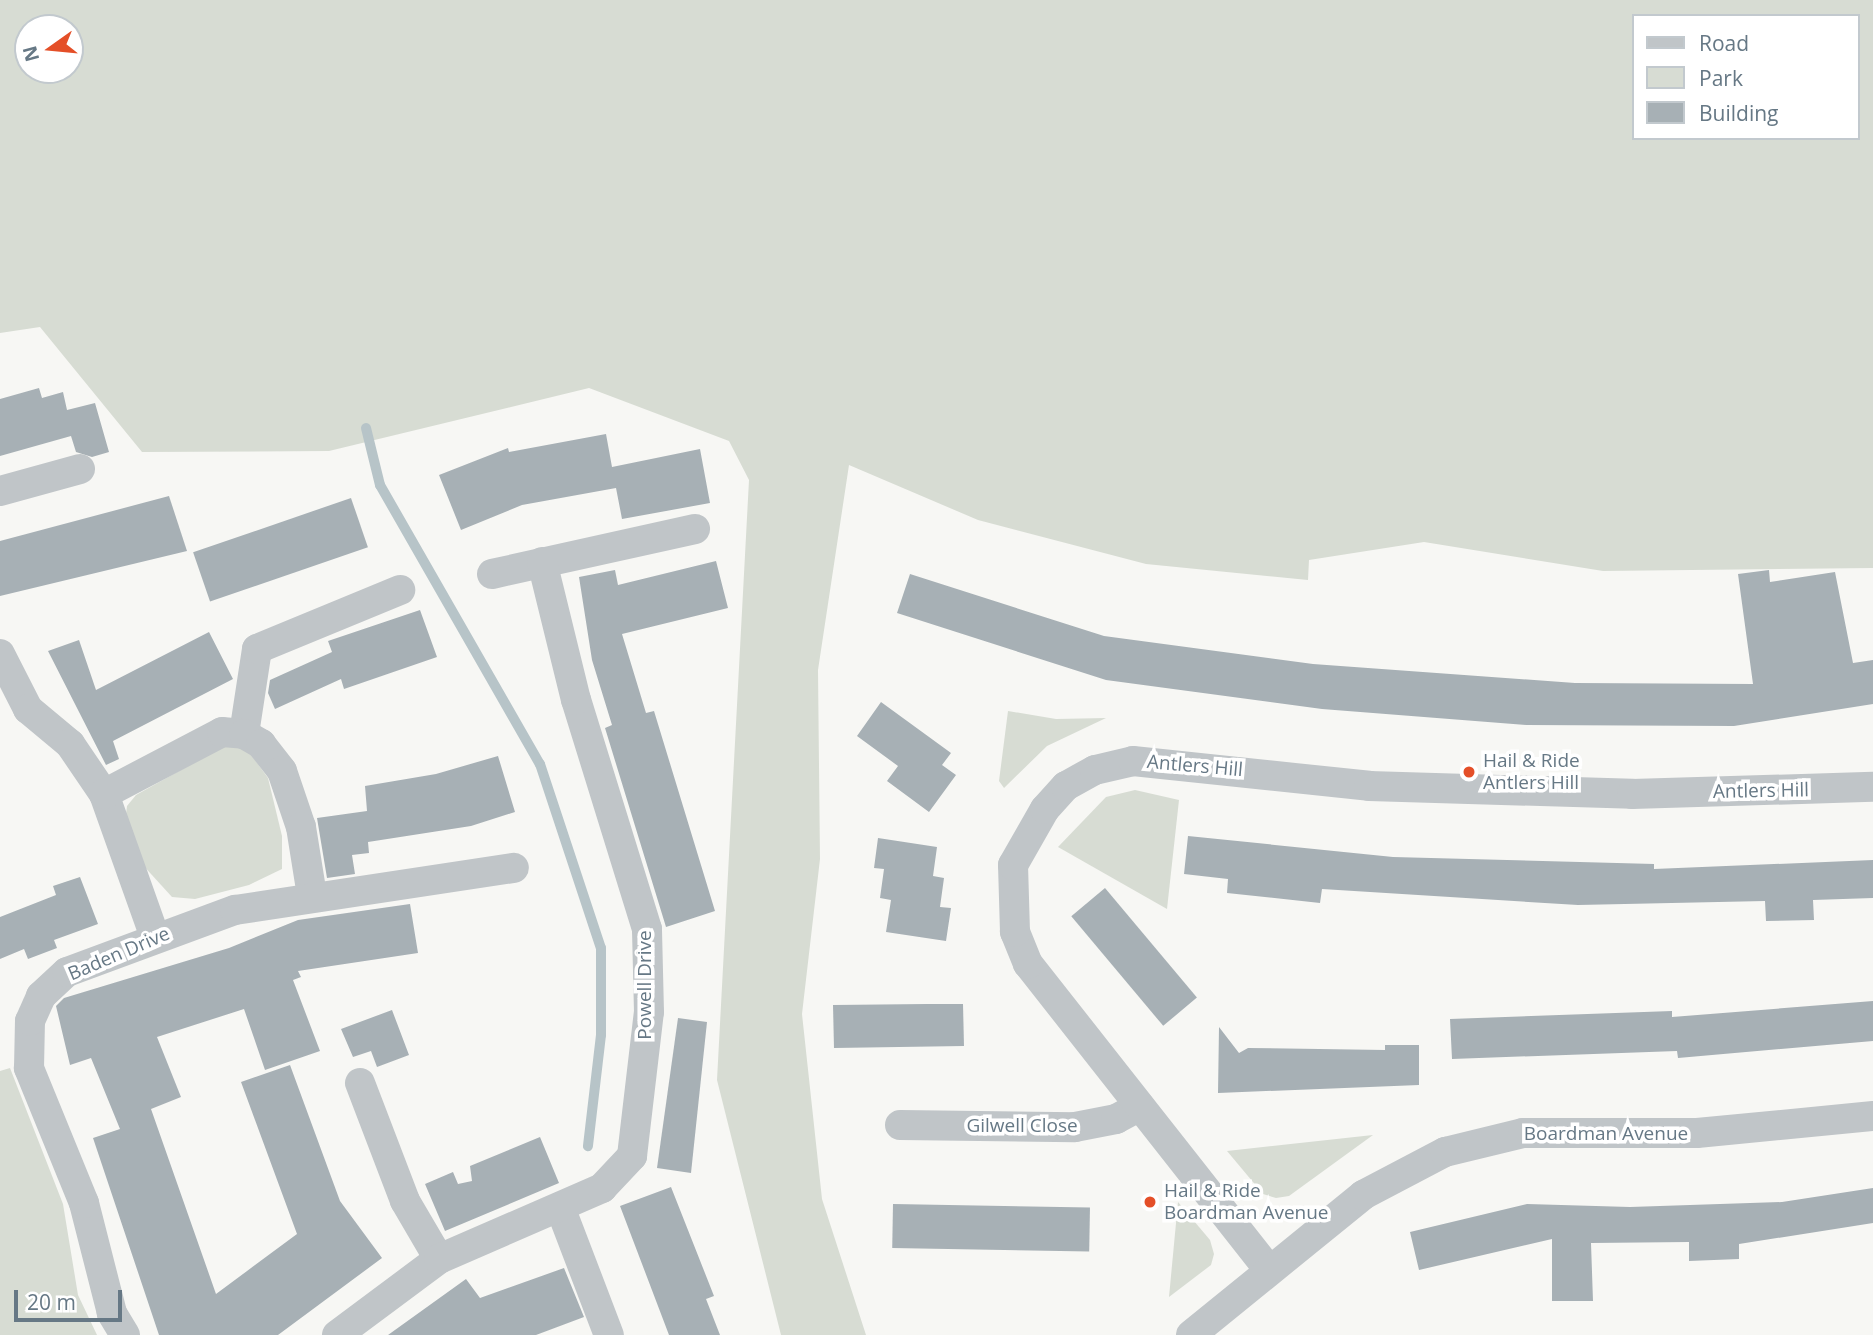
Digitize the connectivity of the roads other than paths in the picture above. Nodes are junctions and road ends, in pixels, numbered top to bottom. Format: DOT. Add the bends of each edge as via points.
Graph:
graph roads {
  1 [pos="80,469"];
  2 [pos="0,491"];
  3 [pos="695,529"];
  4 [pos="542,562"];
  5 [pos="492,574"];
  6 [pos="400,590"];
  7 [pos="0,654"];
  8 [pos="244,734"];
  9 [pos="1873,787"];
  10 [pos="104,794"];
  11 [pos="514,868"];
  12 [pos="312,896"];
  13 [pos="155,937"];
  14 [pos="360,1083"];
  15 [pos="1140,1106"];
  16 [pos="1873,1116"];
  17 [pos="900,1125"];
  18 [pos="560,1208"];
  19 [pos="439,1259"];
  20 [pos="1269,1270"];
  21 [pos="125,1335"];
  22 [pos="337,1335"];
  23 [pos="609,1335"];
  24 [pos="1191,1335"];
  1 -- 2 [label="street"];
  3 -- 4 [label="street"];
  4 -- 5 [label="street"];
  4 -- 18 [label="street, Powell Drive" via="576,700 647,929 649,1012 632,1156 602,1188"];
  6 -- 8 [label="street" via="257,649"];
  7 -- 10 [label="street" via="29,709 70,744"];
  8 -- 10 [label="street" via="222,732"];
  8 -- 12 [label="street" via="261,744 282,771 301,827"];
  9 -- 15 [label="street, Antlers Hill" via="1632,794 1369,786 1181,762 1133,761 1095,770 1066,786 1045,809 1013,865 1015,932 1042,989"];
  10 -- 13 [label="street"];
  11 -- 12 [label="street, Baden Drive"];
  12 -- 13 [label="street, Baden Drive" via="235,910"];
  13 -- 21 [label="street, Baden Drive" via="67,972 41,996 30,1021 29,1068 84,1203 112,1313"];
  14 -- 19 [label="street" via="405,1201"];
  15 -- 17 [label="street, Gilwell Close" via="1116,1119 1075,1127"];
  15 -- 20 [label="street, Antlers Hill"];
  16 -- 20 [label="street, Boardman Avenue" via="1697,1133 1523,1133 1481,1140 1399,1171"];
  18 -- 19 [label="street, Powell Drive"];
  18 -- 23 [label="street"];
  19 -- 22 [label="street, Powell Drive"];
  20 -- 24 [label="street, Boardman Avenue"];
}
